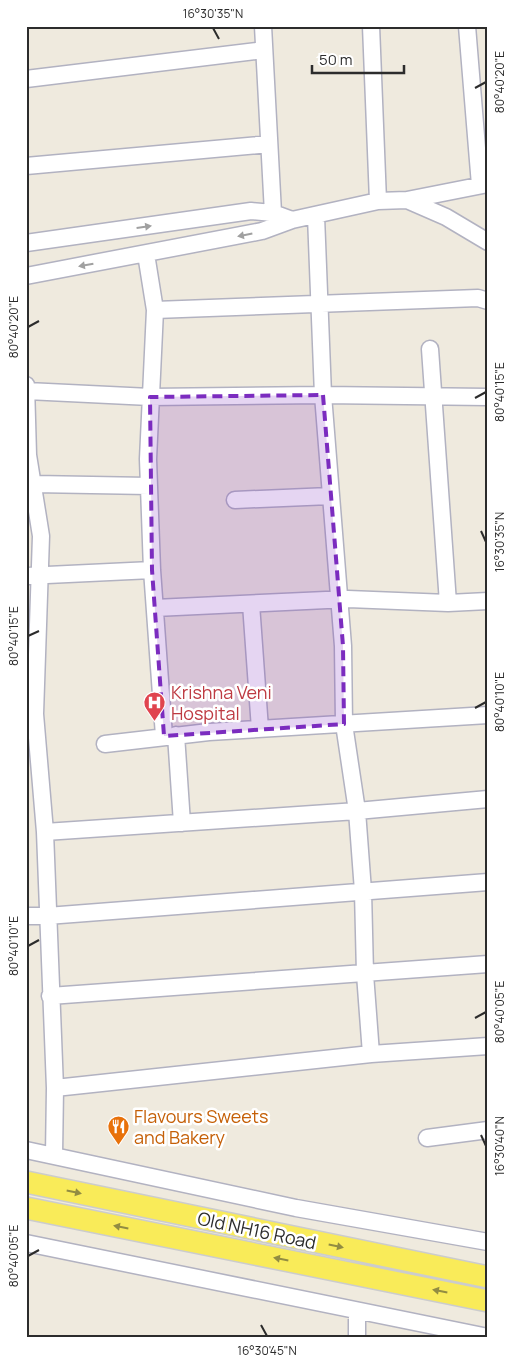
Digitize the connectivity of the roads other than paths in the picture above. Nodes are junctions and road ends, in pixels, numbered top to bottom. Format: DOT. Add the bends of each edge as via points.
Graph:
graph roads {
  1 [pos="263,26"];
  2 [pos="371,26"];
  3 [pos="467,26"];
  4 [pos="264,50"];
  5 [pos="26,79"];
  6 [pos="268,144"];
  7 [pos="26,166"];
  8 [pos="484,184"];
  9 [pos="406,200"];
  10 [pos="378,201"];
  11 [pos="273,214"];
  12 [pos="316,216"];
  13 [pos="292,220"];
  14 [pos="488,242"];
  15 [pos="26,243"];
  16 [pos="146,254"];
  17 [pos="26,276"];
  18 [pos="488,301"];
  19 [pos="318,304"];
  20 [pos="154,310"];
  21 [pos="430,349"];
  22 [pos="26,385"];
  23 [pos="27,391"];
  24 [pos="323,395"];
  25 [pos="434,396"];
  26 [pos="150,397"];
  27 [pos="488,397"];
  28 [pos="27,455"];
  29 [pos="34,484"];
  30 [pos="149,486"];
  31 [pos="330,496"];
  32 [pos="235,500"];
  33 [pos="152,570"];
  34 [pos="32,576"];
  35 [pos="338,601"];
  36 [pos="488,601"];
  37 [pos="448,603"];
  38 [pos="251,604"];
  39 [pos="155,608"];
  40 [pos="30,714"];
  41 [pos="488,715"];
  42 [pos="344,724"];
  43 [pos="260,729"];
  44 [pos="170,736"];
  45 [pos="104,744"];
  46 [pos="488,799"];
  47 [pos="357,811"];
  48 [pos="182,823"];
  49 [pos="45,832"];
  50 [pos="488,882"];
  51 [pos="363,891"];
  52 [pos="26,916"];
  53 [pos="47,916"];
  54 [pos="488,964"];
  55 [pos="365,974"];
  56 [pos="50,996"];
  57 [pos="488,1046"];
  58 [pos="371,1054"];
  59 [pos="55,1088"];
  60 [pos="488,1130"];
  61 [pos="427,1138"];
  62 [pos="26,1150"];
  63 [pos="54,1155"];
  64 [pos="26,1182"];
  65 [pos="26,1208"];
  66 [pos="488,1242"];
  67 [pos="26,1243"];
  68 [pos="488,1277"];
  69 [pos="488,1301"];
  70 [pos="356,1311"];
  71 [pos="459,1334"];
  72 [pos="488,1337"];
  73 [pos="357,1338"];
  1 -- 4 [label="street"];
  2 -- 10 [label="street"];
  3 -- 8 [label="street"];
  4 -- 5 [label="street"];
  4 -- 6 [label="street"];
  6 -- 7 [label="street"];
  6 -- 11 [label="street"];
  8 -- 9 [label="street"];
  9 -- 10 [label="street"];
  9 -- 14 [label="street" via="446,217"];
  10 -- 12 [label="street"];
  11 -- 13 [label="street"];
  15 -- 11 [label="street, one-way" via="251,211"];
  12 -- 13 [label="street"];
  12 -- 19 [label="street"];
  13 -- 16 [label="street, one-way" via="262,232"];
  16 -- 17 [label="street, one-way"];
  16 -- 20 [label="street"];
  18 -- 19 [label="street" via="478,298"];
  19 -- 20 [label="street"];
  19 -- 24 [label="street"];
  20 -- 26 [label="street"];
  21 -- 25 [label="street"];
  22 -- 23 [label="street"];
  23 -- 26 [label="street"];
  23 -- 28 [label="street"];
  24 -- 25 [label="street"];
  24 -- 26 [label="street"];
  24 -- 31 [label="street"];
  25 -- 27 [label="street"];
  25 -- 37 [label="street"];
  26 -- 30 [label="street"];
  28 -- 29 [label="street"];
  29 -- 30 [label="street"];
  29 -- 34 [label="street" via="41,536"];
  30 -- 33 [label="street"];
  31 -- 32 [label="street"];
  31 -- 35 [label="street"];
  33 -- 34 [label="street"];
  33 -- 39 [label="street"];
  34 -- 40 [label="street"];
  35 -- 37 [label="street"];
  35 -- 38 [label="street"];
  35 -- 42 [label="street" via="343,646"];
  36 -- 37 [label="street"];
  38 -- 39 [label="street"];
  38 -- 43 [label="street"];
  39 -- 44 [label="street"];
  40 -- 49 [label="street"];
  41 -- 42 [label="street"];
  42 -- 43 [label="street"];
  42 -- 47 [label="street"];
  43 -- 44 [label="street"];
  44 -- 45 [label="street"];
  44 -- 48 [label="street"];
  46 -- 47 [label="street"];
  47 -- 48 [label="street"];
  47 -- 51 [label="street"];
  48 -- 49 [label="street"];
  49 -- 53 [label="street"];
  50 -- 51 [label="street"];
  51 -- 53 [label="street"];
  51 -- 55 [label="street"];
  52 -- 53 [label="street"];
  53 -- 56 [label="street"];
  54 -- 55 [label="street"];
  55 -- 56 [label="street"];
  55 -- 58 [label="street"];
  56 -- 59 [label="street"];
  57 -- 58 [label="street"];
  58 -- 59 [label="street"];
  59 -- 63 [label="street"];
  60 -- 61 [label="street"];
  62 -- 63 [label="street"];
  63 -- 66 [label="street" via="296,1208"];
  64 -- 68 [label="main road, Old NH16 Road, one-way"];
  69 -- 65 [label="main road, Old NH16 Road, one-way"];
  67 -- 70 [label="street"];
  70 -- 71 [label="street"];
  70 -- 73 [label="street"];
  71 -- 72 [label="street"];
}
